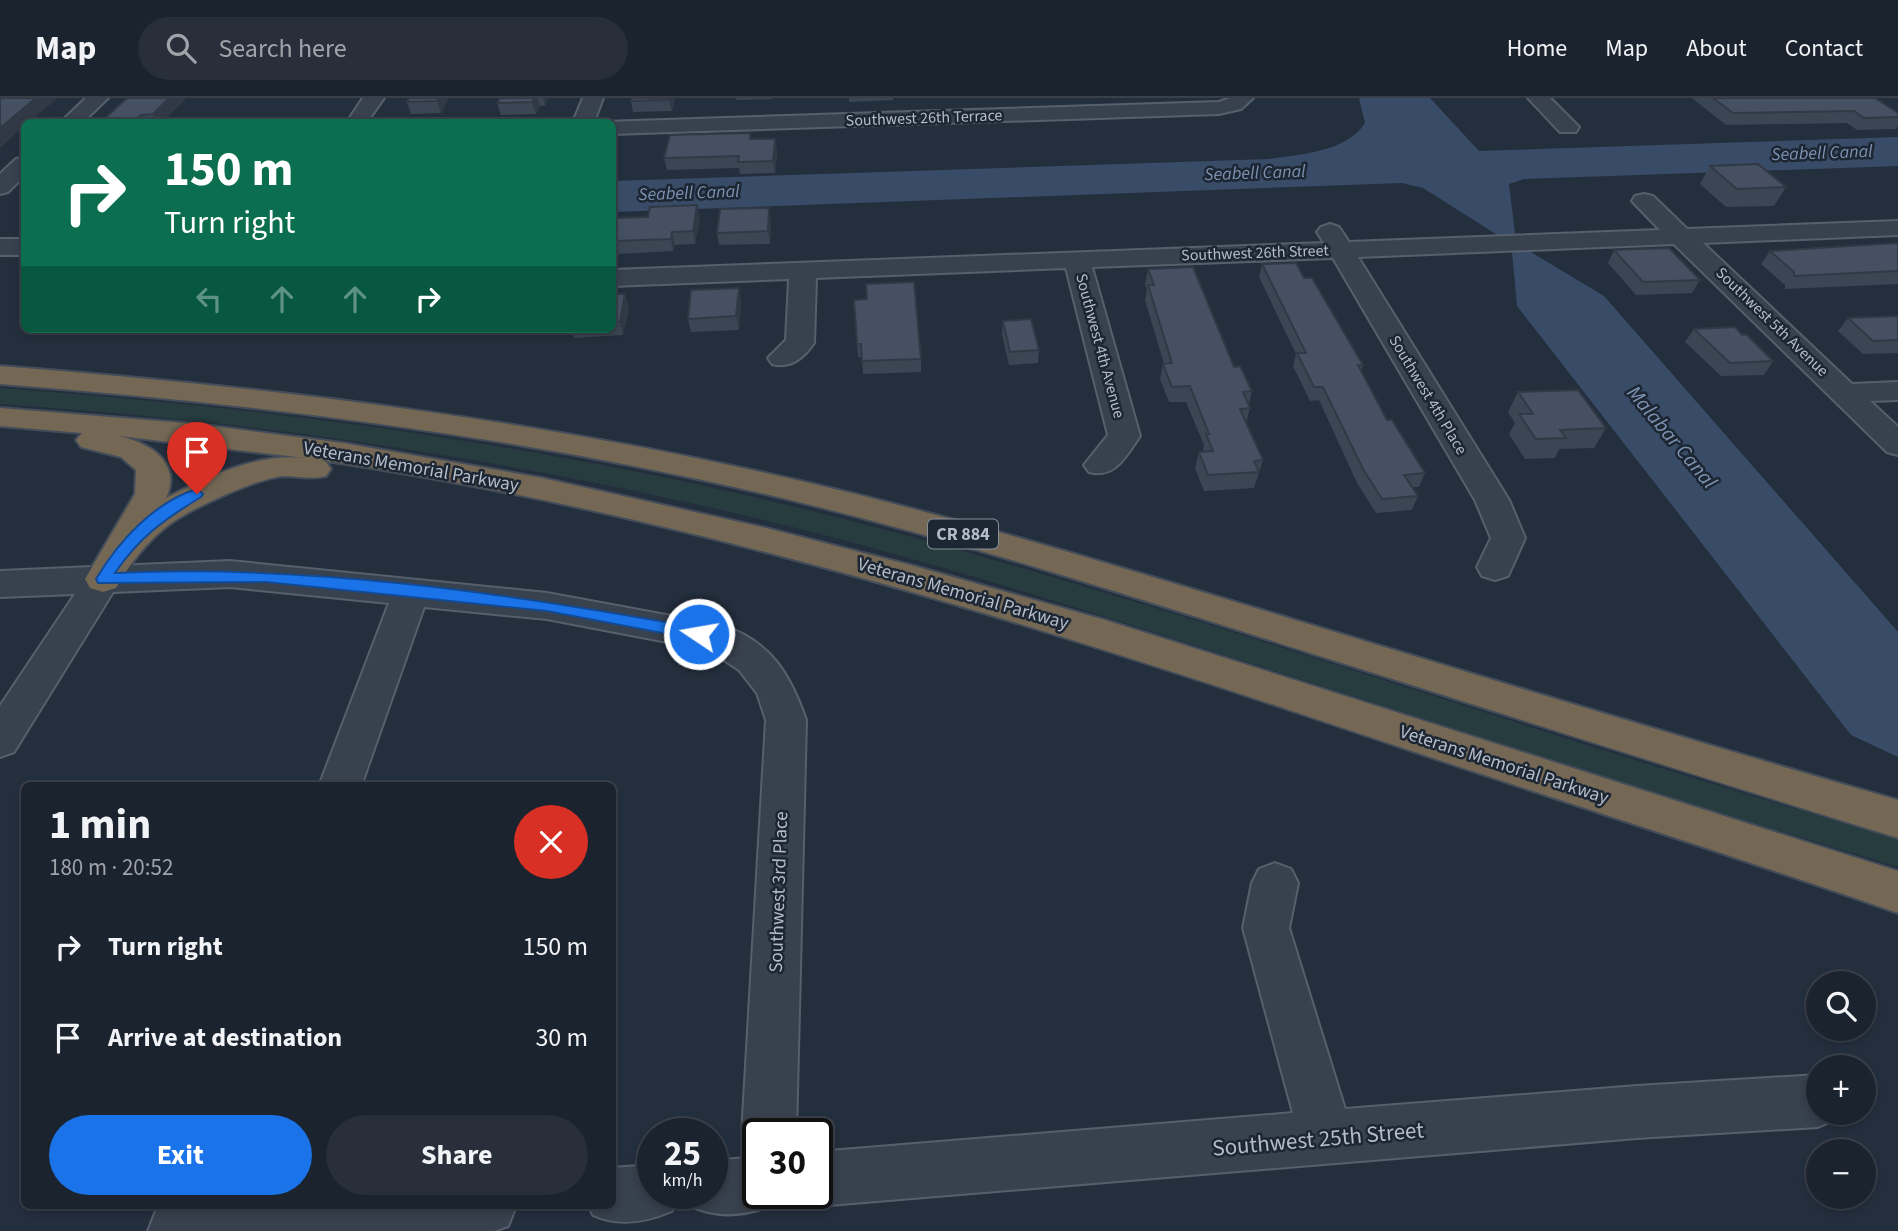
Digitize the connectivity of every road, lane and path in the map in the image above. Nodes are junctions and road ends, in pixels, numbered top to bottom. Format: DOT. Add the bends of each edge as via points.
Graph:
graph roads {
  1 [pos="98,98"];
  2 [pos="374,98"];
  3 [pos="593,98"];
  4 [pos="811,98"];
  5 [pos="1538,98"];
  6 [pos="1549,98"];
  7 [pos="1239,101"];
  8 [pos="1031,106"];
  9 [pos="74,119"];
  10 [pos="359,119"];
  11 [pos="585,119"];
  12 [pos="810,121"];
  13 [pos="616,127"];
  14 [pos="1568,127"];
  15 [pos="21,167"];
  16 [pos="0,187"];
  17 [pos="1644,201"];
  18 [pos="1898,228"];
  19 [pos="1683,237"];
  20 [pos="1334,238"];
  21 [pos="0,247"];
  22 [pos="21,247"];
  23 [pos="1077,260"];
  24 [pos="803,270"];
  25 [pos="616,278"];
  26 [pos="782,358"];
  27 [pos="0,363"];
  28 [pos="0,375"];
  29 [pos="1898,391"];
  30 [pos="1845,393"];
  31 [pos="284,401"];
  32 [pos="0,417"];
  33 [pos="0,434"];
  34 [pos="1898,445"];
  35 [pos="1100,465"];
  36 [pos="112,565"];
  37 [pos="1495,568"];
  38 [pos="0,584"];
  39 [pos="411,593"];
  40 [pos="990,599"];
  41 [pos="0,740"];
  42 [pos="341,782"];
  43 [pos="1898,819"];
  44 [pos="1275,883"];
  45 [pos="1898,892"];
  46 [pos="1806,1102"];
  47 [pos="770,1118"];
  48 [pos="1326,1139"];
  49 [pos="833,1178"];
  50 [pos="637,1194"];
  51 [pos="616,1196"];
  52 [pos="185,1209"];
  53 [pos="451,1209"];
  54 [pos="176,1231"];
  1 -- 9 [label="street"];
  2 -- 10 [label="street"];
  3 -- 11 [label="street"];
  4 -- 12 [label="street"];
  5 -- 6 [label="street"];
  5 -- 14 [label="street"];
  7 -- 8 [label="street, Southwest 26th Terrace" via="1219,108"];
  8 -- 12 [label="street, Southwest 26th Terrace"];
  12 -- 13 [label="street, Southwest 26th Terrace"];
  15 -- 16 [label="street"];
  17 -- 19 [label="street, Southwest 5th Avenue"];
  18 -- 19 [label="street, Southwest 26th Street"];
  19 -- 20 [label="street, Southwest 26th Street" via="1470,245"];
  19 -- 30 [label="street, Southwest 5th Avenue"];
  20 -- 23 [label="street, Southwest 26th Street"];
  20 -- 37 [label="street, Southwest 4th Place" via="1492,500 1508,538"];
  21 -- 22 [label="street"];
  23 -- 24 [label="street, Southwest 26th Street"];
  23 -- 35 [label="street, Southwest 4th Avenue" via="1125,436"];
  24 -- 25 [label="street, Southwest 26th Street"];
  24 -- 26 [label="street" via="800,343"];
  27 -- 31 [label="highway" via="238,381 274,386"];
  28 -- 31 [label="highway, CR 884"];
  29 -- 30 [label="street"];
  30 -- 34 [label="street, Southwest 5th Avenue"];
  31 -- 43 [label="highway, CR 884" via="595,448 806,493 1113,576"];
  32 -- 40 [label="highway, Veterans Memorial Parkway" via="220,437 406,464 724,530"];
  33 -- 36 [label="highway" via="91,440 132,449 152,466 152,494"];
  36 -- 38 [label="street, Southwest 3rd Place"];
  36 -- 39 [label="street, Southwest 3rd Place"];
  36 -- 40 [label="highway" via="155,518 226,481 283,467 348,472 512,501 846,579"];
  36 -- 41 [label="street"];
  39 -- 42 [label="street"];
  39 -- 47 [label="street, Southwest 3rd Place" via="547,606 720,639 753,660 775,687 786,720"];
  40 -- 45 [label="highway, Veterans Memorial Parkway"];
  44 -- 48 [label="street" via="1266,928"];
  46 -- 48 [label="street, Southwest 25th Street"];
  48 -- 49 [label="street, Southwest 25th Street"];
  50 -- 51 [label="street"];
  52 -- 54 [label="street"];
  53 -- 54 [label="street"];
}
